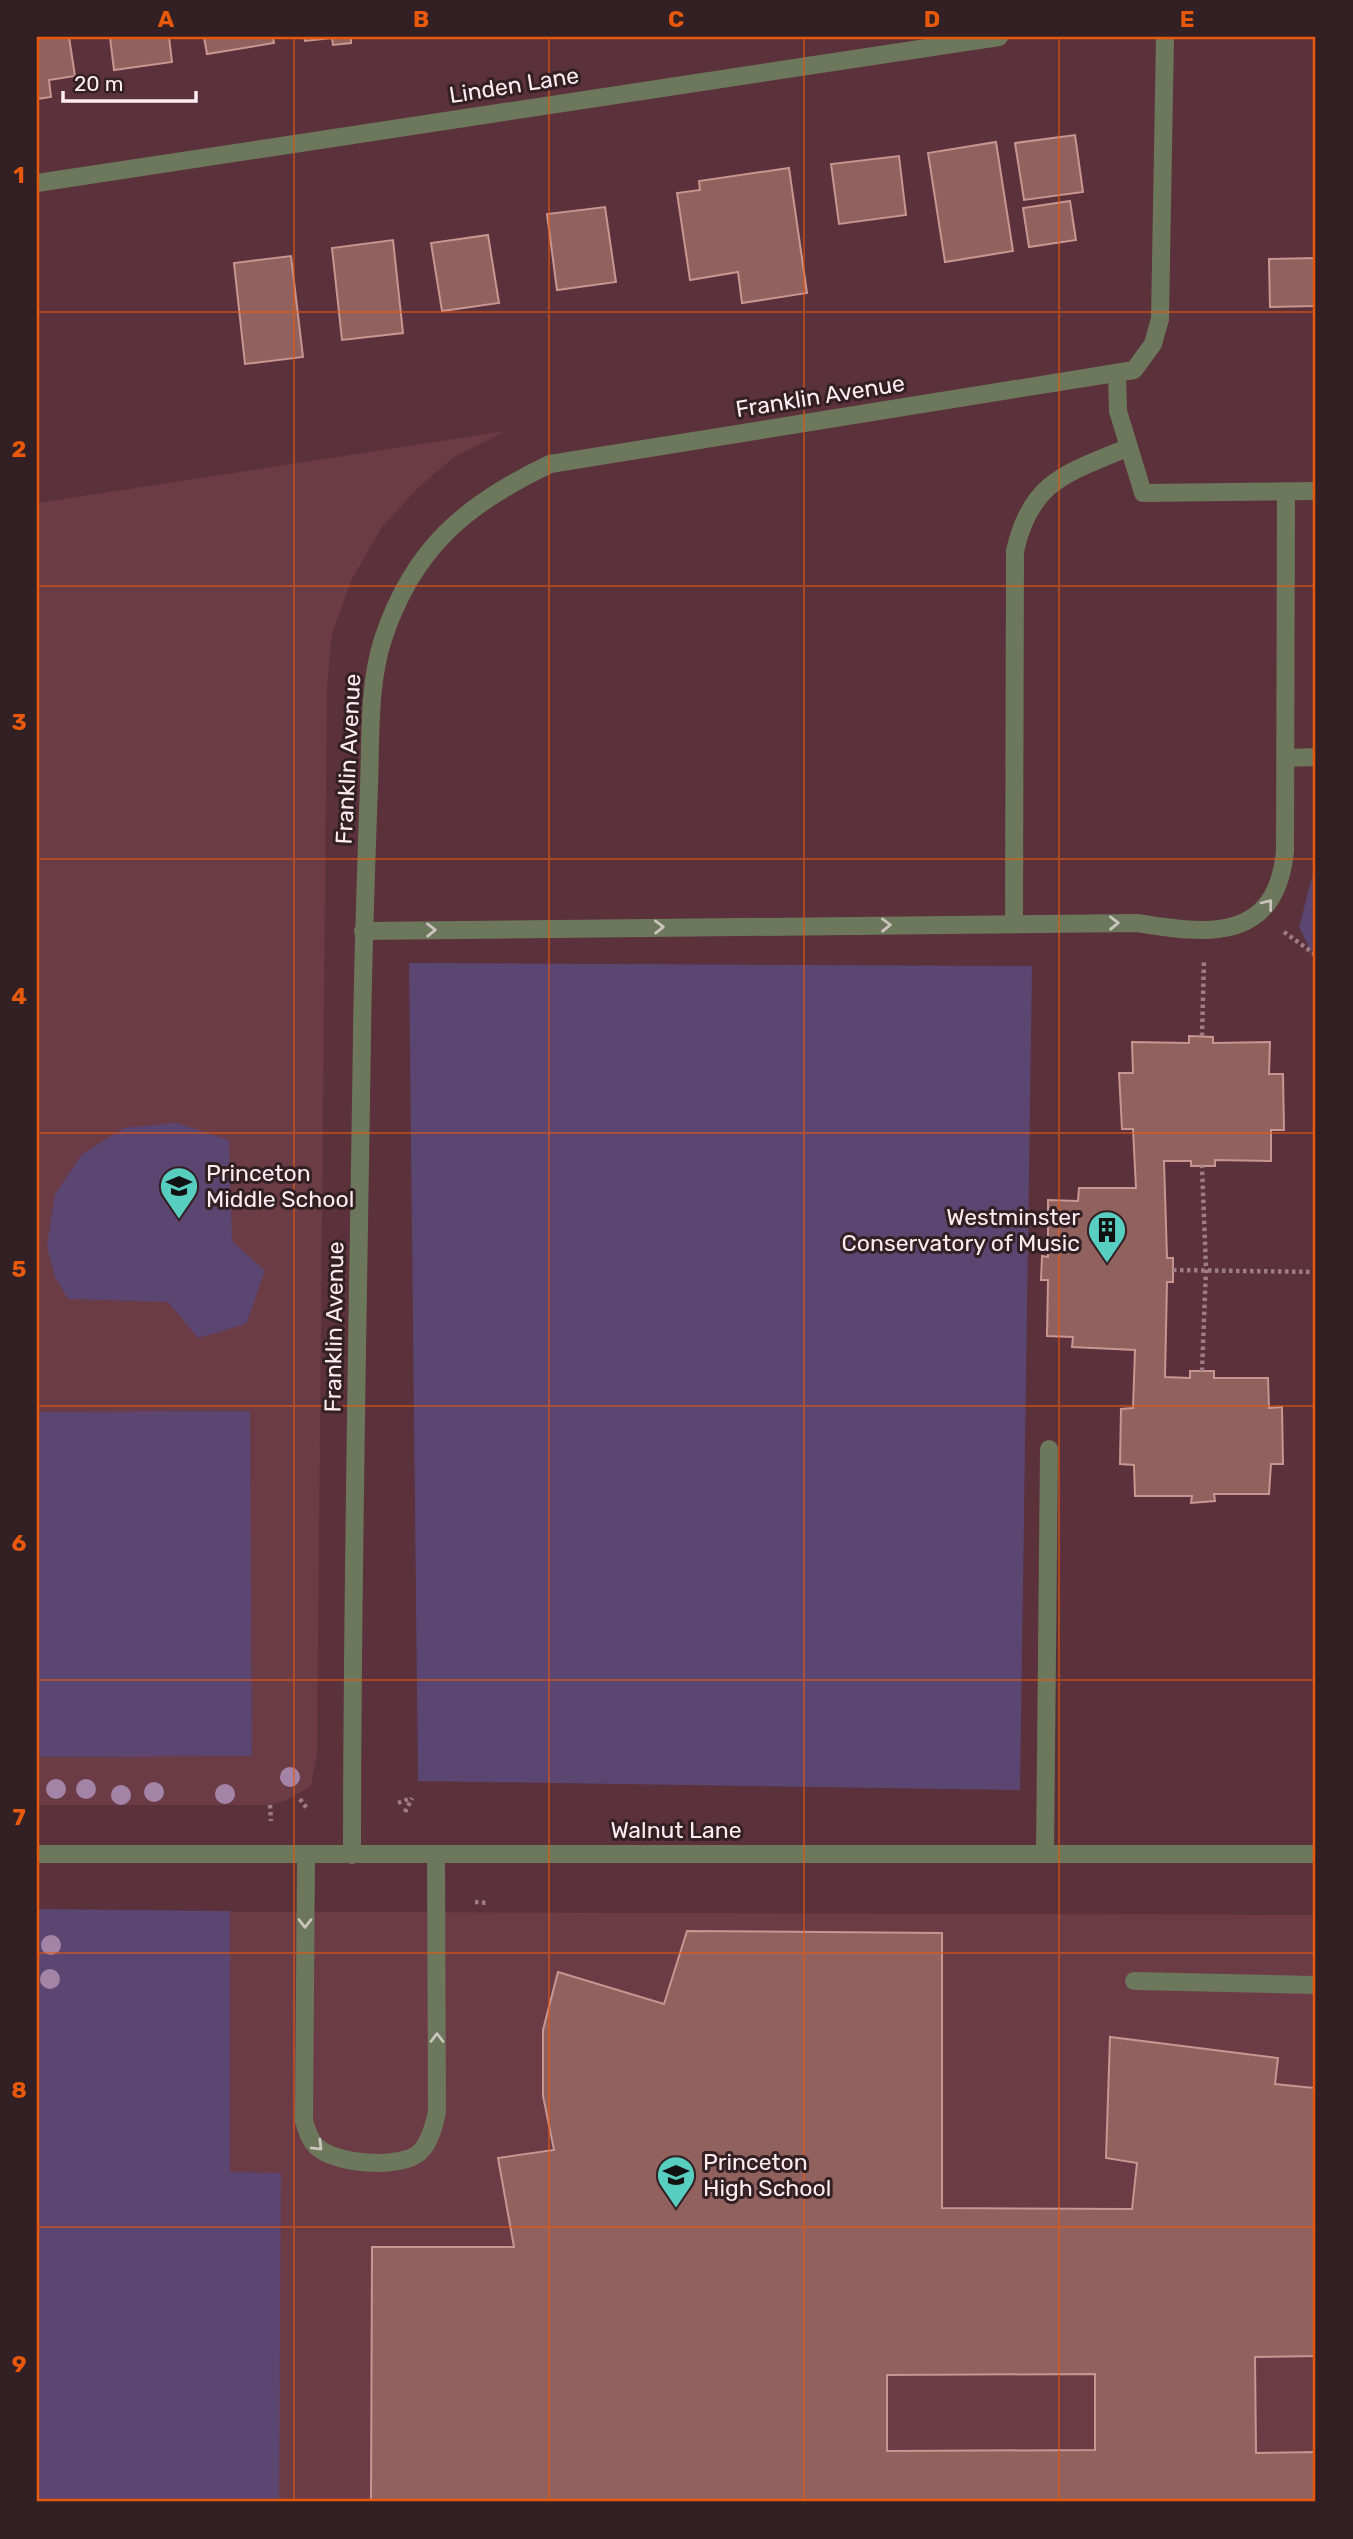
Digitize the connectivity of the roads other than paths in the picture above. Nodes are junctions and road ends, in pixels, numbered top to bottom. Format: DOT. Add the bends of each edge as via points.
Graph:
graph roads {
  1 [pos="999,37"];
  2 [pos="1165,37"];
  3 [pos="37,183"];
  4 [pos="1116,373"];
  5 [pos="1129,447"];
  6 [pos="1316,491"];
  7 [pos="1286,492"];
  8 [pos="1316,757"];
  9 [pos="1286,758"];
  10 [pos="1014,924"];
  11 [pos="363,931"];
  12 [pos="1049,1449"];
  13 [pos="37,1854"];
  14 [pos="1045,1854"];
  15 [pos="1316,1854"];
  16 [pos="306,1855"];
  17 [pos="352,1855"];
  18 [pos="436,1855"];
  19 [pos="1135,1981"];
  20 [pos="1316,1985"];
  1 -- 3 [label="street, Linden Lane"];
  2 -- 4 [label="street, Franklin Avenue" via="1160,319 1153,344 1140,363 1134,370"];
  4 -- 5 [label="street" via="1118,411"];
  4 -- 11 [label="street, Franklin Avenue" via="550,464 499,488 459,518 425,555 401,594 382,641 373,686"];
  5 -- 7 [label="street" via="1143,493"];
  5 -- 10 [label="street" via="1068,474 1041,493 1021,524 1016,551"];
  6 -- 7 [label="street"];
  7 -- 9 [label="street"];
  8 -- 9 [label="street"];
  10 -- 9 [label="street, one-way" via="1137,923 1208,928 1238,925 1262,913 1283,879"];
  11 -- 10 [label="street, one-way"];
  11 -- 17 [label="street, Franklin Avenue"];
  12 -- 14 [label="street"];
  13 -- 16 [label="street, Walnut Lane"];
  14 -- 15 [label="street, Walnut Lane"];
  14 -- 18 [label="street, Walnut Lane"];
  16 -- 17 [label="street, Walnut Lane"];
  16 -- 18 [label="street, one-way" via="304,2121 314,2144 347,2161 403,2161 421,2151 433,2129 437,2112"];
  17 -- 18 [label="street, Walnut Lane"];
  19 -- 20 [label="street"];
}
